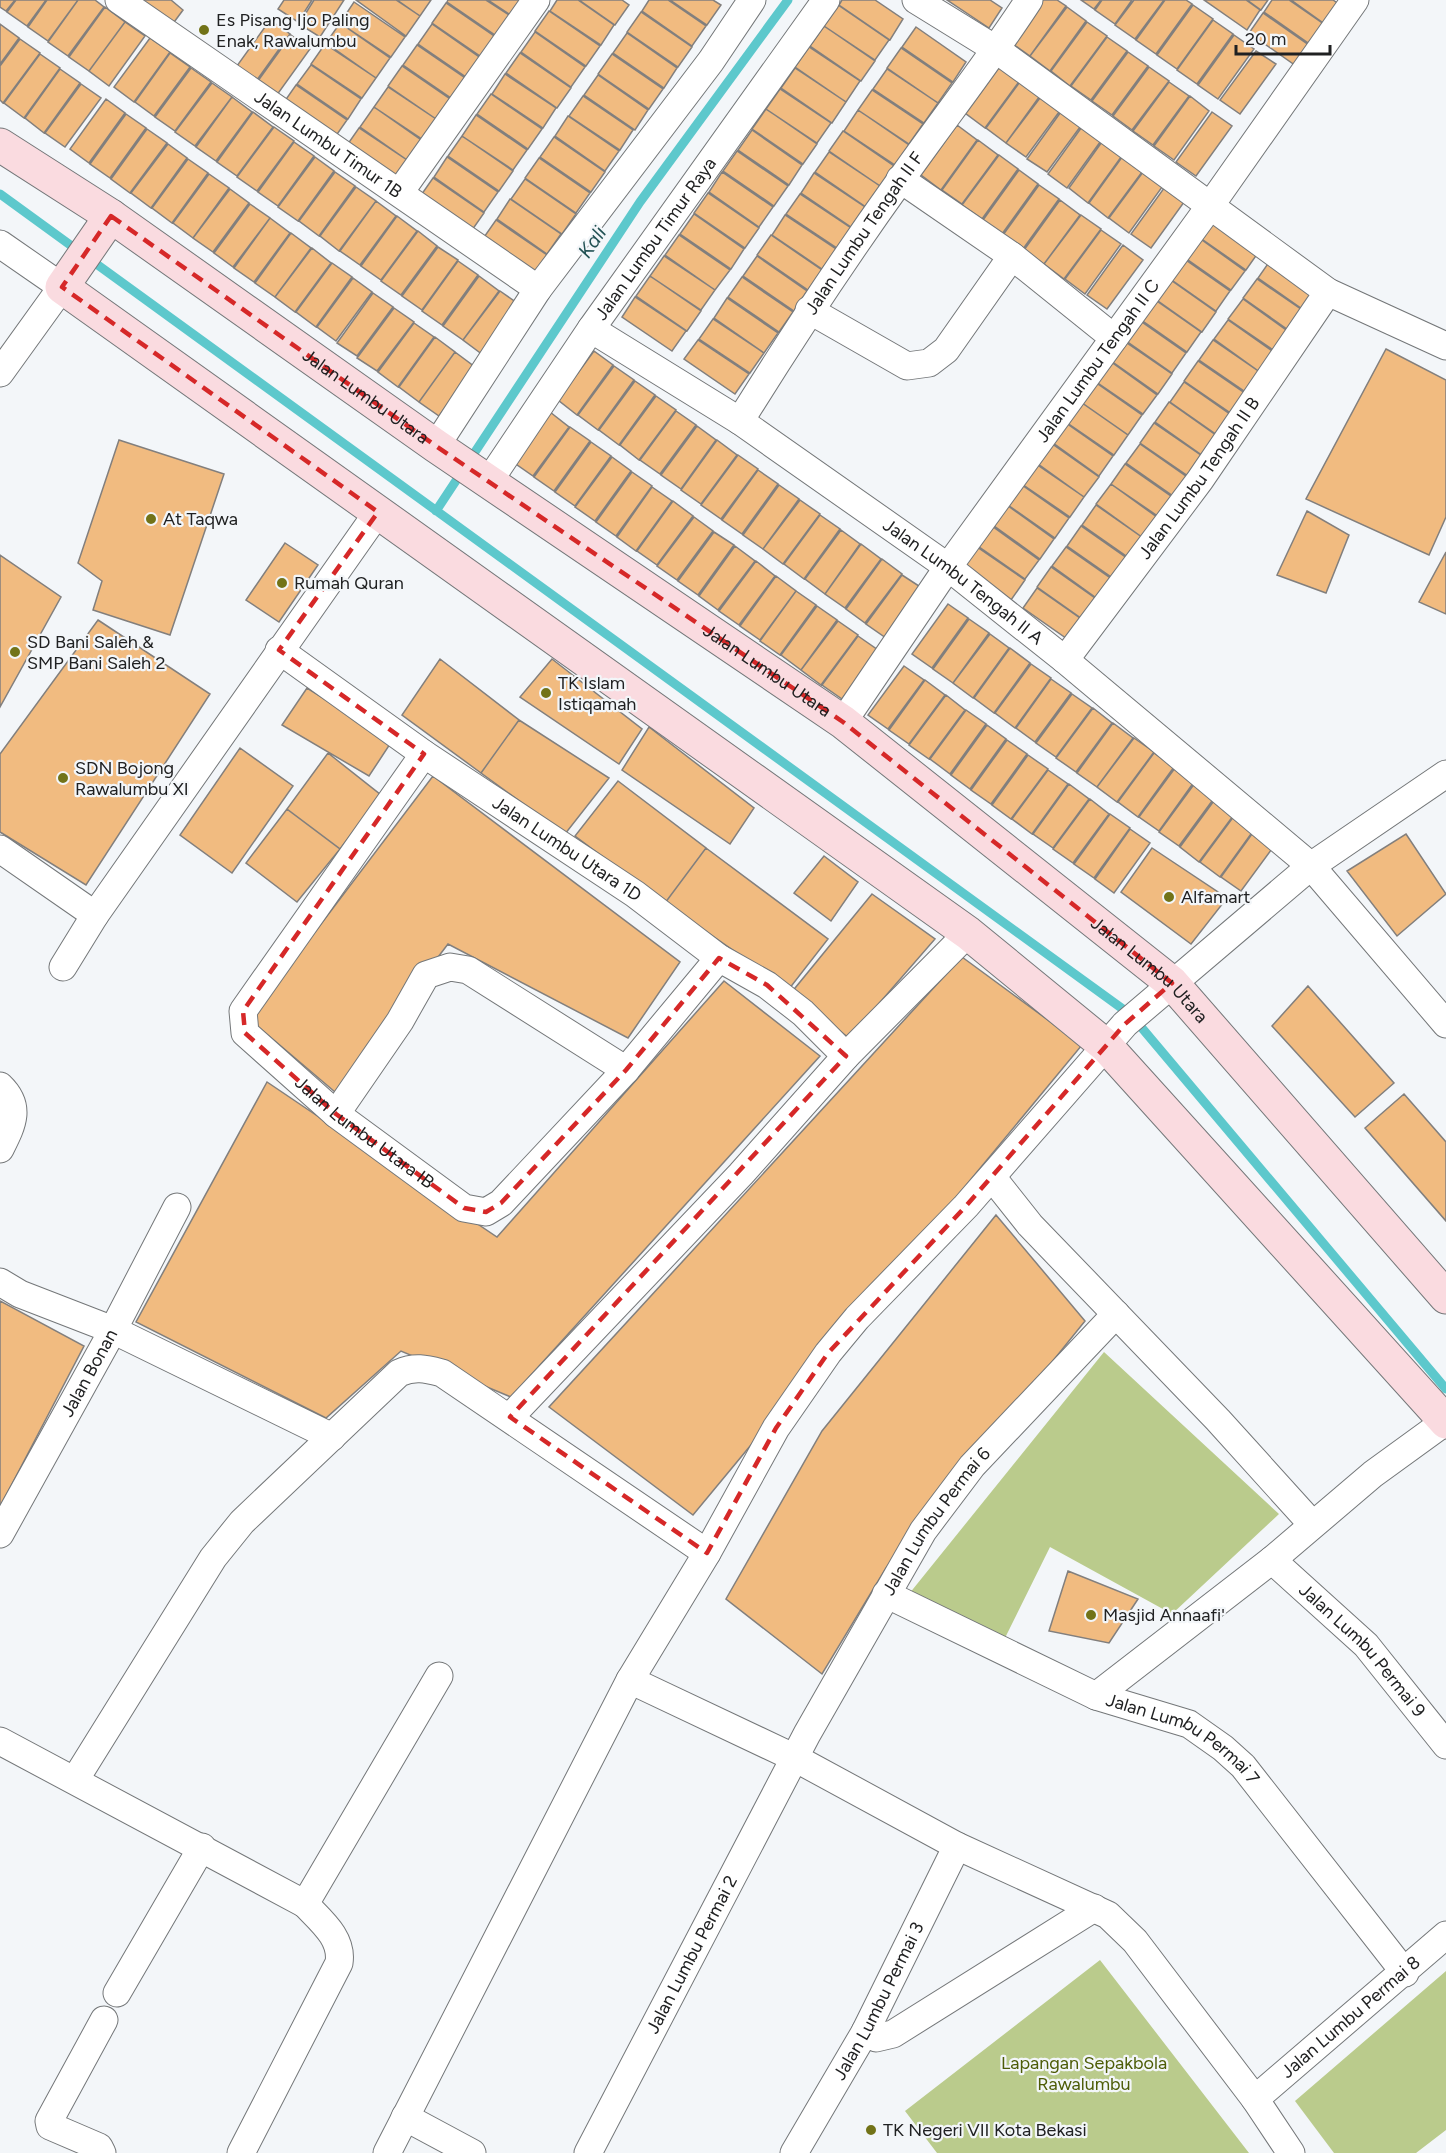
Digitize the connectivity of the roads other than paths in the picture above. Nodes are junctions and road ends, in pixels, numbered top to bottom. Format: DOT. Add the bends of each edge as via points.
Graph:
graph roads {
  1 [pos="119,0"];
  2 [pos="536,0"];
  3 [pos="752,0"];
  4 [pos="826,0"];
  5 [pos="916,0"];
  6 [pos="1029,0"];
  7 [pos="1355,0"];
  8 [pos="997,50"];
  9 [pos="0,145"];
  10 [pos="900,179"];
  11 [pos="400,192"];
  12 [pos="1210,206"];
  13 [pos="105,224"];
  14 [pos="0,244"];
  15 [pos="1012,256"];
  16 [pos="70,274"];
  17 [pos="538,289"];
  18 [pos="1328,291"];
  19 [pos="809,310"];
  20 [pos="591,329"];
  21 [pos="1114,338"];
  22 [pos="1446,346"];
  23 [pos="0,373"];
  24 [pos="740,421"];
  25 [pos="464,464"];
  26 [pos="378,512"];
  27 [pos="948,567"];
  28 [pos="279,650"];
  29 [pos="1065,660"];
  30 [pos="843,722"];
  31 [pos="424,754"];
  32 [pos="1446,774"];
  33 [pos="0,849"];
  34 [pos="1311,866"];
  35 [pos="95,915"];
  36 [pos="968,933"];
  37 [pos="719,958"];
  38 [pos="63,967"];
  39 [pos="1166,988"];
  40 [pos="1437,998"];
  41 [pos="1446,1023"];
  42 [pos="1116,1035"];
  43 [pos="846,1056"];
  44 [pos="626,1070"];
  45 [pos="0,1086"];
  46 [pos="336,1114"];
  47 [pos="0,1149"];
  48 [pos="992,1177"];
  49 [pos="177,1207"];
  50 [pos="0,1282"];
  51 [pos="1446,1298"];
  52 [pos="1116,1314"];
  53 [pos="113,1330"];
  54 [pos="510,1418"];
  55 [pos="1446,1421"];
  56 [pos="332,1437"];
  57 [pos="1312,1524"];
  58 [pos="0,1534"];
  59 [pos="707,1553"];
  60 [pos="1272,1560"];
  61 [pos="886,1594"];
  62 [pos="438,1676"];
  63 [pos="630,1680"];
  64 [pos="1096,1696"];
  65 [pos="0,1741"];
  66 [pos="1446,1745"];
  67 [pos="795,1758"];
  68 [pos="75,1780"];
  69 [pos="957,1846"];
  70 [pos="202,1847"];
  71 [pos="305,1904"];
  72 [pos="1094,1908"];
  73 [pos="1446,1935"];
  74 [pos="1405,1973"];
  75 [pos="117,1993"];
  76 [pos="104,2020"];
  77 [pos="865,2032"];
  78 [pos="1255,2099"];
  79 [pos="405,2117"];
  80 [pos="102,2153"];
  81 [pos="241,2153"];
  82 [pos="387,2153"];
  83 [pos="472,2153"];
  84 [pos="588,2153"];
  85 [pos="794,2153"];
  86 [pos="1291,2153"];
  1 -- 11 [label="street, Jalan Lumbu Timur 1B"];
  2 -- 11 [label="street"];
  3 -- 17 [label="street" via="711,61"];
  4 -- 20 [label="street, Jalan Lumbu Timur Raya"];
  5 -- 8 [label="street"];
  6 -- 8 [label="street, Jalan Lumbu Tengah II F"];
  7 -- 12 [label="street, Jalan Lumbu Tengah II C"];
  8 -- 10 [label="street, Jalan Lumbu Tengah II F"];
  8 -- 12 [label="street"];
  9 -- 13 [label="street, Jalan Lumbu Utara"];
  10 -- 15 [label="street"];
  10 -- 19 [label="street, Jalan Lumbu Tengah II F"];
  11 -- 17 [label="street, Jalan Lumbu Timur 1B"];
  12 -- 18 [label="street"];
  12 -- 21 [label="street, Jalan Lumbu Tengah II C"];
  13 -- 16 [label="street"];
  13 -- 25 [label="street, Jalan Lumbu Utara"];
  14 -- 16 [label="street"];
  15 -- 19 [label="street" via="946,350 928,363 907,366"];
  15 -- 21 [label="street"];
  16 -- 23 [label="street"];
  16 -- 26 [label="street"];
  17 -- 25 [label="street"];
  18 -- 22 [label="street"];
  18 -- 29 [label="street, Jalan Lumbu Tengah II B" via="1200,480"];
  19 -- 24 [label="street, Jalan Lumbu Tengah II F"];
  20 -- 24 [label="street, Jalan Lumbu Tengah II A"];
  20 -- 25 [label="street, Jalan Lumbu Timur Raya"];
  21 -- 27 [label="street, Jalan Lumbu Tengah II C"];
  24 -- 27 [label="street, Jalan Lumbu Tengah II A"];
  25 -- 30 [label="street, Jalan Lumbu Utara"];
  26 -- 28 [label="street"];
  26 -- 36 [label="street"];
  27 -- 29 [label="street, Jalan Lumbu Tengah II A"];
  27 -- 30 [label="street, Jalan Lumbu Tengah II C"];
  28 -- 31 [label="street, Jalan Lumbu Utara 1D"];
  28 -- 35 [label="street"];
  29 -- 34 [label="street, Jalan Lumbu Tengah II A"];
  30 -- 39 [label="street, Jalan Lumbu Utara"];
  31 -- 37 [label="street, Jalan Lumbu Utara 1D" via="636,894"];
  31 -- 46 [label="street, Jalan Lumbu Utara IB" via="243,1011 245,1033"];
  32 -- 34 [label="street"];
  33 -- 35 [label="street"];
  34 -- 39 [label="street"];
  34 -- 40 [label="street, Jalan Lumbu Tengah II A"];
  35 -- 38 [label="street"];
  36 -- 42 [label="street"];
  36 -- 43 [label="street"];
  37 -- 43 [label="street, Jalan Lumbu Utara 1D" via="767,985"];
  37 -- 44 [label="street, Jalan Lumbu Utara IB"];
  39 -- 42 [label="street"];
  39 -- 51 [label="street, Jalan Lumbu Utara"];
  40 -- 41 [label="street, Jalan Lumbu Tengah II A"];
  42 -- 48 [label="street"];
  42 -- 55 [label="street"];
  43 -- 54 [label="street" via="741,1174"];
  44 -- 46 [label="street, Jalan Lumbu Utara IB" via="501,1203 486,1212 464,1208"];
  44 -- 46 [label="street" via="468,970 450,967 426,975 400,1021"];
  45 -- 47 [label="street" via="11,1096 15,1114"];
  48 -- 52 [label="street" via="1030,1225"];
  48 -- 59 [label="street" via="856,1318 828,1353 776,1428"];
  49 -- 53 [label="street"];
  50 -- 53 [label="street" via="20,1294"];
  52 -- 57 [label="street"];
  52 -- 61 [label="street, Jalan Lumbu Permai 6" via="972,1466 923,1531"];
  53 -- 56 [label="street, Jalan Bonan"];
  53 -- 58 [label="street, Jalan Bonan"];
  54 -- 56 [label="street" via="442,1373 409,1369 399,1373"];
  54 -- 59 [label="street"];
  55 -- 57 [label="street"];
  56 -- 68 [label="street" via="243,1522 213,1558"];
  57 -- 60 [label="street"];
  59 -- 63 [label="street"];
  60 -- 64 [label="street"];
  60 -- 66 [label="street, Jalan Lumbu Permai 9" via="1366,1645"];
  61 -- 64 [label="street, Jalan Lumbu Permai 7"];
  61 -- 67 [label="street, Jalan Lumbu Permai 6"];
  62 -- 71 [label="street"];
  63 -- 67 [label="street"];
  63 -- 79 [label="street"];
  64 -- 74 [label="street, Jalan Lumbu Permai 7" via="1189,1724 1223,1748 1243,1766"];
  65 -- 68 [label="street"];
  67 -- 69 [label="street"];
  67 -- 84 [label="street, Jalan Lumbu Permai 2"];
  68 -- 70 [label="street"];
  69 -- 72 [label="street"];
  69 -- 77 [label="street, Jalan Lumbu Permai 3"];
  70 -- 71 [label="street"];
  70 -- 75 [label="street"];
  71 -- 81 [label="street" via="334,1937 341,1951 339,1962"];
  72 -- 77 [label="street" via="893,2034 876,2038"];
  72 -- 78 [label="street" via="1108,1915 1135,1941"];
  73 -- 74 [label="street, Jalan Lumbu Permai 8"];
  74 -- 78 [label="street, Jalan Lumbu Permai 8"];
  76 -- 80 [label="street" via="49,2121 50,2126 99,2147"];
  77 -- 85 [label="street, Jalan Lumbu Permai 3"];
  78 -- 86 [label="street"];
  79 -- 82 [label="street"];
  79 -- 83 [label="street"];
}
